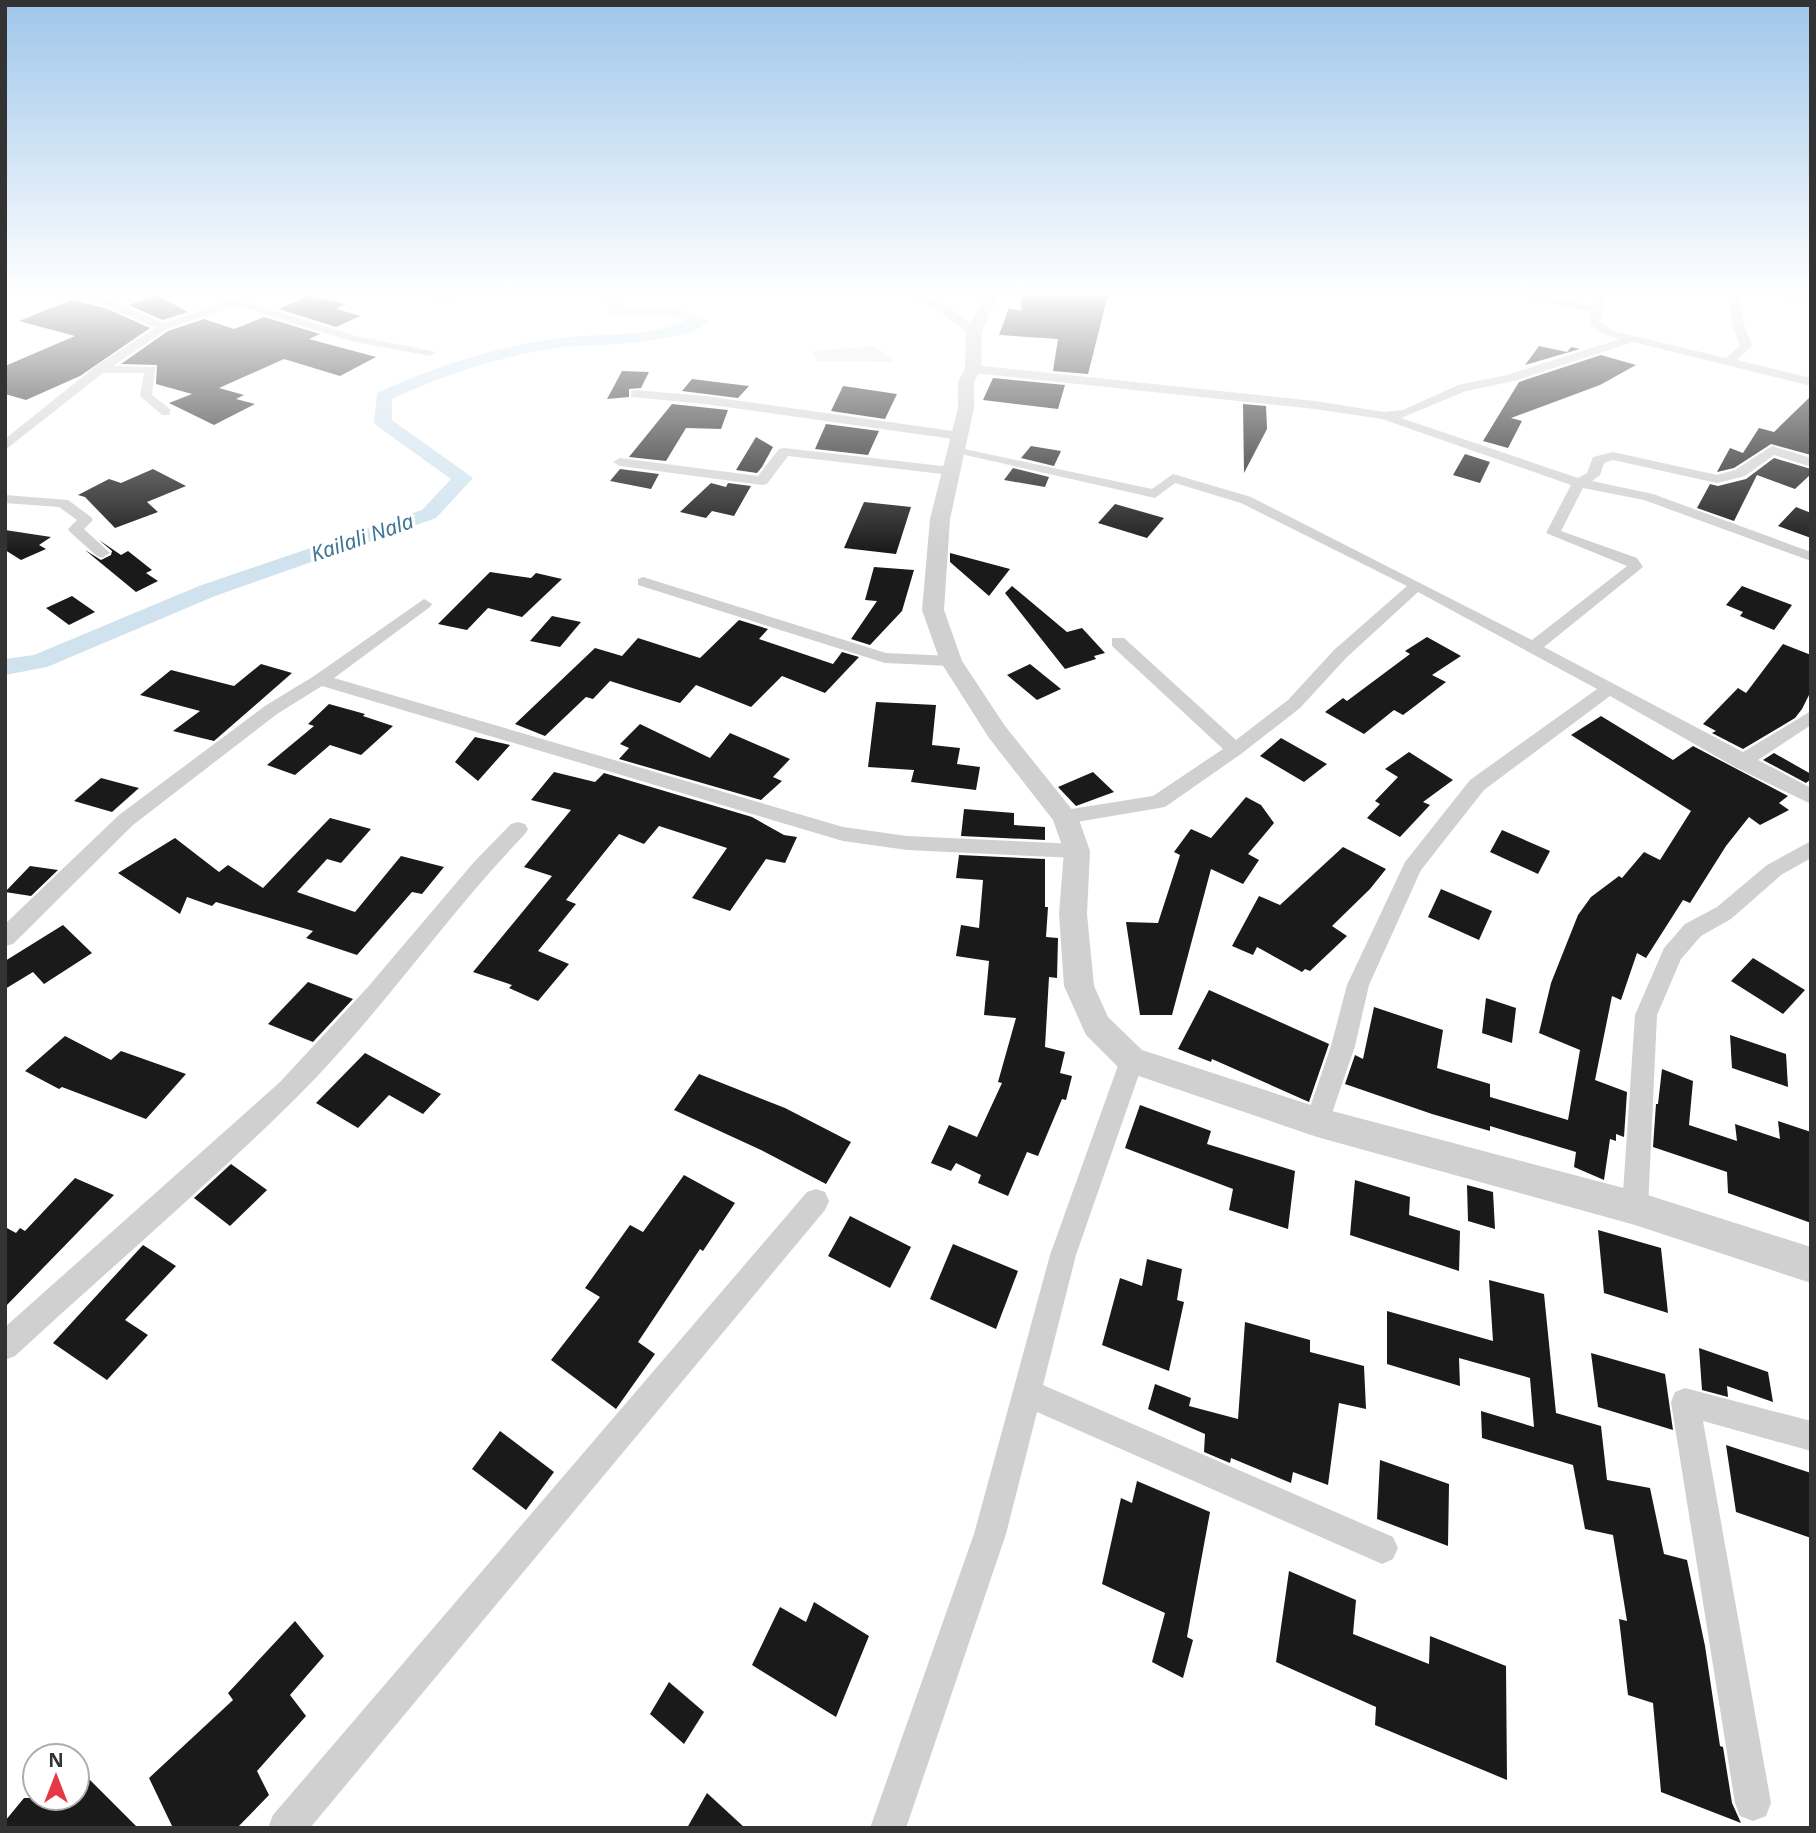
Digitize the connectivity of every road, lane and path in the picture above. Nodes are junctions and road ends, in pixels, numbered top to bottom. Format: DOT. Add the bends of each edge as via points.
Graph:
graph roads {
  1 [pos="86,381"];
  2 [pos="149,381"];
  3 [pos="967,381"];
  4 [pos="1085,381"];
  5 [pos="1498,381"];
  6 [pos="635,394"];
  7 [pos="166,412"];
  8 [pos="1384,416"];
  9 [pos="5,446"];
  10 [pos="955,453"];
  11 [pos="620,462"];
  12 [pos="1811,463"];
  13 [pos="1579,483"];
  14 [pos="5,499"];
  15 [pos="102,553"];
  16 [pos="1811,557"];
  17 [pos="643,582"];
  18 [pos="1417,585"];
  19 [pos="424,604"];
  20 [pos="1118,642"];
  21 [pos="1531,649"];
  22 [pos="951,661"];
  23 [pos="320,680"];
  24 [pos="1607,690"];
  25 [pos="1811,717"];
  26 [pos="1235,750"];
  27 [pos="1742,762"];
  28 [pos="1811,797"];
  29 [pos="1065,817"];
  30 [pos="518,829"];
  31 [pos="1811,848"];
  32 [pos="1077,851"];
  33 [pos="5,938"];
  34 [pos="1132,1060"];
  35 [pos="1317,1122"];
  36 [pos="816,1201"];
  37 [pos="1635,1208"];
  38 [pos="1811,1265"];
  39 [pos="5,1346"];
  40 [pos="1027,1393"];
  41 [pos="1811,1436"];
  42 [pos="1382,1548"];
  43 [pos="1753,1803"];
  44 [pos="286,1828"];
  45 [pos="888,1828"];
  1 -- 9 [label="street"];
  2 -- 7 [label="street" via="146,397"];
  3 -- 10 [label="street"];
  4 -- 8 [label="street" via="1315,404"];
  5 -- 8 [label="street" via="1462,388 1406,413"];
  6 -- 10 [label="street" via="705,400"];
  8 -- 13 [label="street"];
  10 -- 11 [label="street" via="784,452 762,481"];
  10 -- 18 [label="street" via="1155,494 1173,478 1246,500"];
  10 -- 22 [label="street" via="940,519 933,610"];
  12 -- 13 [label="street" via="1772,450 1743,473 1717,479 1613,456 1598,460 1593,475"];
  13 -- 16 [label="street" via="1648,497"];
  13 -- 21 [label="street" via="1553,533 1632,561 1635,567"];
  14 -- 15 [label="street" via="63,503 86,520 75,529"];
  17 -- 22 [label="street" via="885,658"];
  18 -- 21 [label="street"];
  18 -- 26 [label="street" via="1340,654 1294,704"];
  19 -- 23 [label="street"];
  20 -- 26 [label="street"];
  21 -- 24 [label="street"];
  22 -- 29 [label="street" via="997,732"];
  23 -- 32 [label="street" via="843,834 907,843"];
  23 -- 33 [label="street" via="271,709 126,820"];
  24 -- 27 [label="street"];
  24 -- 35 [label="street" via="1477,785 1412,867 1358,985"];
  25 -- 27 [label="street"];
  26 -- 29 [label="street" via="1158,802"];
  27 -- 28 [label="street"];
  29 -- 32 [label="street"];
  30 -- 39 [label="street" via="288,1090"];
  31 -- 37 [label="street" via="1774,870 1724,913 1693,930 1672,954 1646,1015"];
  32 -- 34 [label="street" via="1073,914 1079,986 1097,1026"];
  34 -- 35 [label="street"];
  34 -- 40 [label="street" via="1063,1255"];
  35 -- 37 [label="street"];
  36 -- 44 [label="street"];
  37 -- 38 [label="street"];
  40 -- 42 [label="street"];
  40 -- 45 [label="street" via="990,1534"];
  41 -- 43 [label="street" via="1685,1402"];
}
